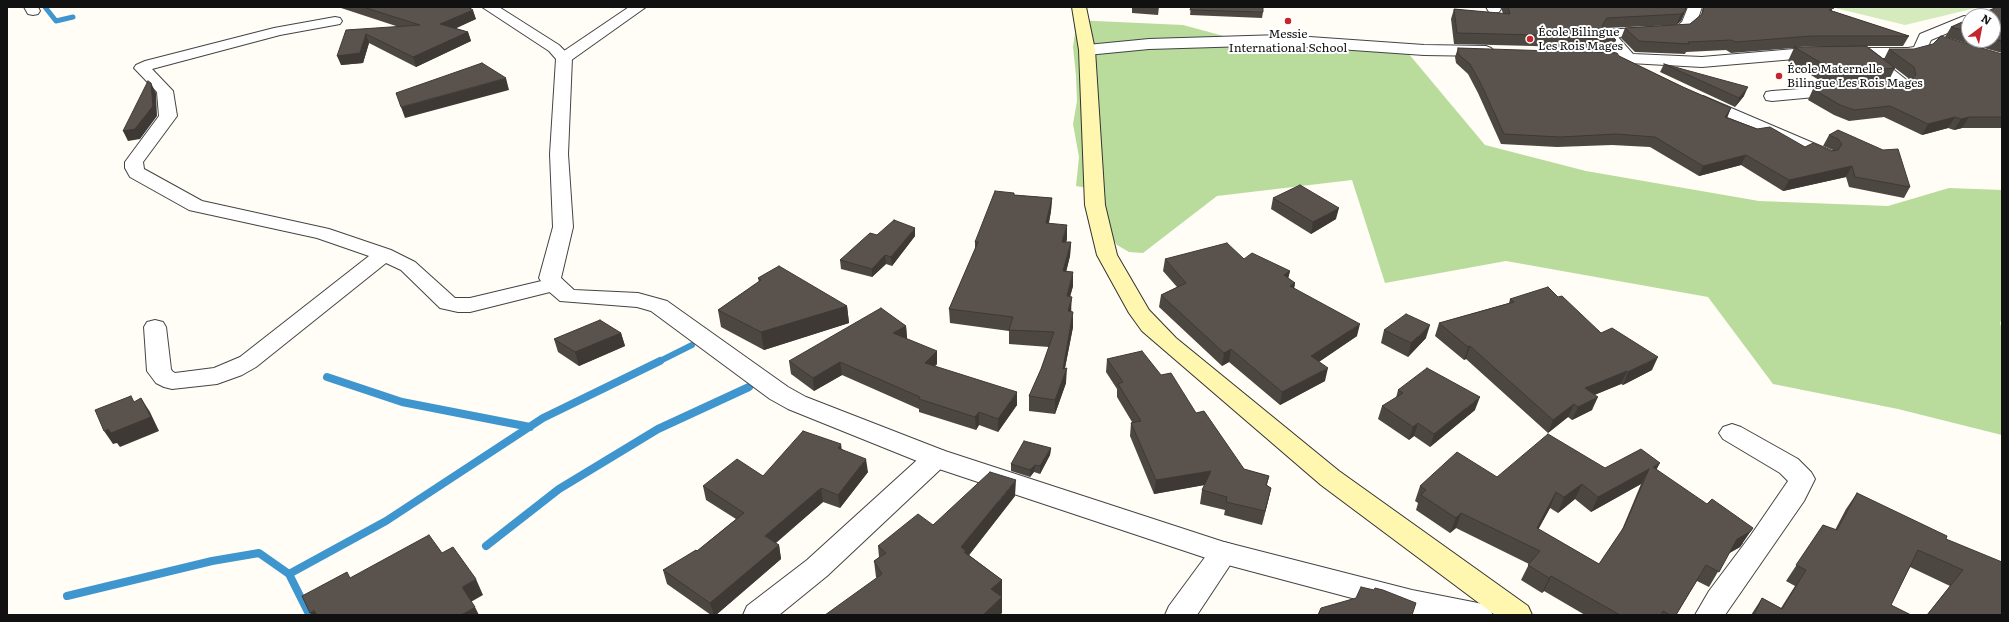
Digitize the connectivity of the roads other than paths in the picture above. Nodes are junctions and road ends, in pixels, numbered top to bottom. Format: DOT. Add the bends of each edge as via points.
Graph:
graph roads {
  1 [pos="489,7"];
  2 [pos="639,7"];
  3 [pos="1079,7"];
  4 [pos="1695,7"];
  5 [pos="335,21"];
  6 [pos="1961,22"];
  7 [pos="1925,37"];
  8 [pos="1946,43"];
  9 [pos="1087,50"];
  10 [pos="1503,51"];
  11 [pos="1864,54"];
  12 [pos="1577,55"];
  13 [pos="1622,57"];
  14 [pos="564,58"];
  15 [pos="1650,76"];
  16 [pos="1686,93"];
  17 [pos="1772,96"];
  18 [pos="1826,154"];
  19 [pos="384,254"];
  20 [pos="554,284"];
  21 [pos="156,327"];
  22 [pos="1732,432"];
  23 [pos="936,458"];
  24 [pos="1224,553"];
  25 [pos="758,615"];
  26 [pos="1180,615"];
  27 [pos="1478,615"];
  28 [pos="1517,615"];
  29 [pos="1710,615"];
  1 -- 14 [label="street" via="554,48"];
  2 -- 14 [label="street"];
  3 -- 9 [label="main road"];
  4 -- 13 [label="street" via="1689,24 1680,30 1608,34"];
  5 -- 19 [label="street" via="279,31 142,68 165,91 168,116 134,162 134,168 144,178 196,206 322,233"];
  6 -- 7 [label="street"];
  7 -- 8 [label="street"];
  7 -- 11 [label="street" via="1920,50 1908,53"];
  9 -- 10 [label="street" via="1149,44 1281,40 1424,50"];
  9 -- 28 [label="main road" via="1095,205 1111,265 1150,326 1330,478"];
  11 -- 13 [label="street" via="1806,53 1702,62"];
  11 -- 17 [label="street" via="1901,82 1901,85"];
  12 -- 13 [label="street"];
  13 -- 15 [label="street"];
  14 -- 20 [label="street" via="559,154 563,227 550,278"];
  16 -- 18 [label="street"];
  19 -- 20 [label="street" via="408,266 448,302 458,305 470,305"];
  19 -- 21 [label="street" via="248,362 217,376 172,381 164,377 159,372"];
  20 -- 23 [label="street" via="568,296 638,300 659,306 796,403"];
  22 -- 29 [label="street" via="1789,466 1802,479 1795,494"];
  23 -- 24 [label="street"];
  23 -- 25 [label="street" via="817,568"];
  24 -- 26 [label="street"];
  24 -- 27 [label="street" via="1412,602"];
}
